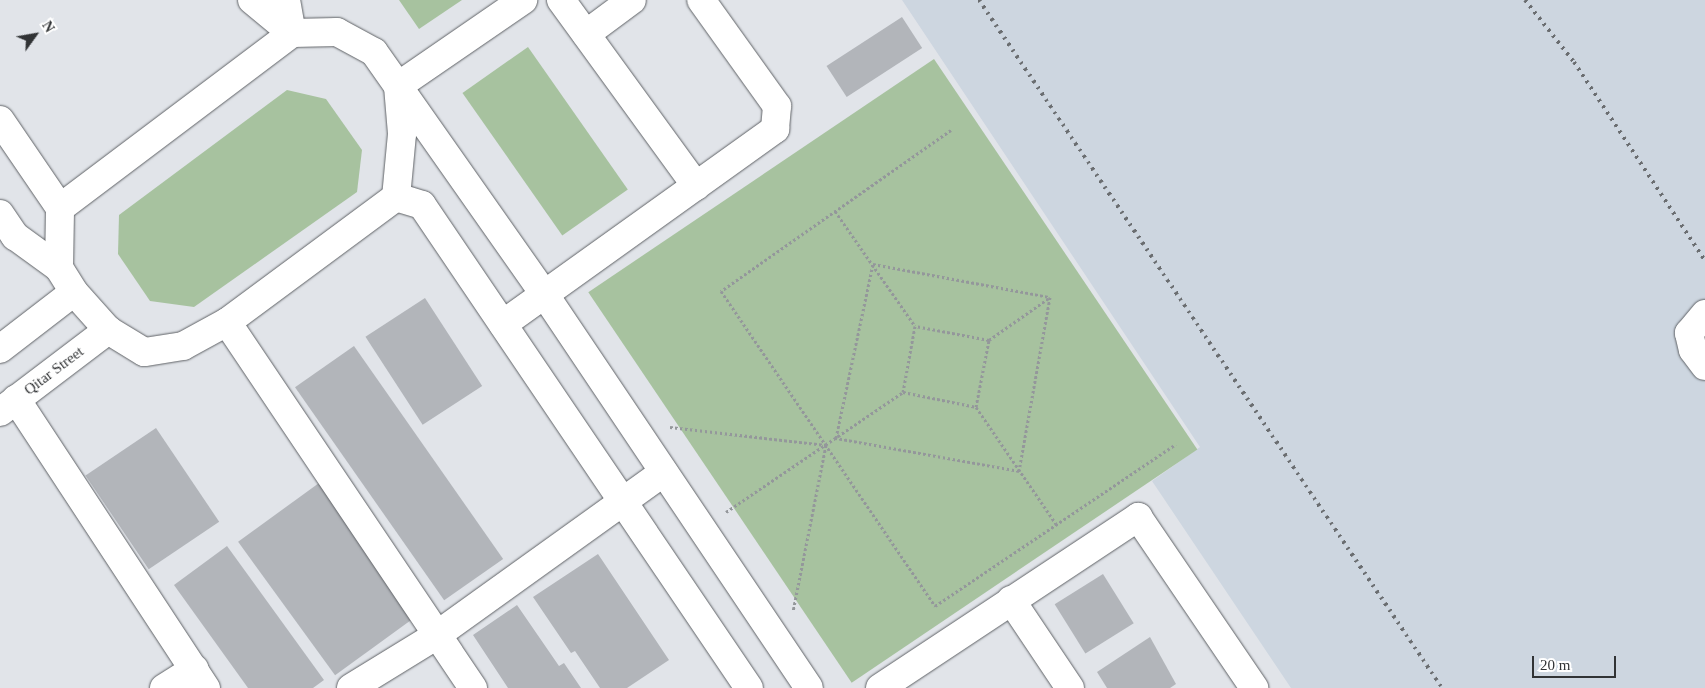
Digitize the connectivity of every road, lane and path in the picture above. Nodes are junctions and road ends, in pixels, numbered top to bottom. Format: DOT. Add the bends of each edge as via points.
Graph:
graph roads {
  1 [pos="252,0"];
  2 [pos="286,0"];
  3 [pos="523,0"];
  4 [pos="561,0"];
  5 [pos="632,0"];
  6 [pos="701,0"];
  7 [pos="292,33"];
  8 [pos="586,34"];
  9 [pos="398,86"];
  10 [pos="0,120"];
  11 [pos="951,130"];
  12 [pos="696,186"];
  13 [pos="396,197"];
  14 [pos="60,208"];
  15 [pos="836,211"];
  16 [pos="0,214"];
  17 [pos="873,264"];
  18 [pos="59,268"];
  19 [pos="74,292"];
  20 [pos="545,295"];
  21 [pos="1050,297"];
  22 [pos="1705,314"];
  23 [pos="227,322"];
  24 [pos="503,324"];
  25 [pos="915,326"];
  26 [pos="108,330"];
  27 [pos="989,340"];
  28 [pos="0,349"];
  29 [pos="1705,366"];
  30 [pos="903,392"];
  31 [pos="8,406"];
  32 [pos="976,407"];
  33 [pos="670,427"];
  34 [pos="836,438"];
  35 [pos="1176,444"];
  36 [pos="826,445"];
  37 [pos="1019,471"];
  38 [pos="664,472"];
  39 [pos="624,500"];
  40 [pos="726,512"];
  41 [pos="1056,524"];
  42 [pos="1011,600"];
  43 [pos="792,611"];
  44 [pos="437,635"];
  45 [pos="200,678"];
  46 [pos="164,688"];
  47 [pos="351,688"];
  48 [pos="472,688"];
  49 [pos="749,688"];
  50 [pos="809,688"];
  51 [pos="880,688"];
  52 [pos="1070,688"];
  53 [pos="1254,688"];
  1 -- 7 [label="street"];
  2 -- 7 [label="street"];
  3 -- 9 [label="street"];
  4 -- 8 [label="street"];
  5 -- 8 [label="street"];
  6 -- 12 [label="street" via="777,106 775,129"];
  7 -- 9 [label="street" via="337,32 374,52"];
  7 -- 14 [label="street"];
  8 -- 12 [label="street"];
  9 -- 13 [label="street" via="402,134"];
  9 -- 20 [label="street"];
  10 -- 14 [label="street"];
  11 -- 15 [label="path"];
  12 -- 20 [label="street"];
  13 -- 23 [label="street"];
  13 -- 24 [label="street" via="422,205"];
  14 -- 18 [label="street"];
  15 -- 17 [label="path"];
  15 -- 36 [label="path" via="722,291"];
  16 -- 18 [label="street" via="15,236"];
  17 -- 21 [label="path"];
  17 -- 25 [label="path"];
  17 -- 34 [label="path"];
  18 -- 19 [label="street"];
  19 -- 26 [label="street"];
  19 -- 28 [label="street"];
  20 -- 24 [label="street"];
  20 -- 38 [label="street"];
  21 -- 27 [label="path"];
  21 -- 37 [label="path"];
  22 -- 29 [label="street" via="1689,333 1693,350"];
  23 -- 26 [label="street" via="183,346 144,352"];
  23 -- 44 [label="street"];
  24 -- 39 [label="street"];
  25 -- 27 [label="path"];
  25 -- 30 [label="path"];
  26 -- 31 [label="street, Qitar Street"];
  27 -- 32 [label="path"];
  30 -- 32 [label="path"];
  30 -- 34 [label="path"];
  31 -- 45 [label="street"];
  32 -- 37 [label="path"];
  33 -- 36 [label="path"];
  34 -- 36 [label="path"];
  34 -- 37 [label="path"];
  35 -- 41 [label="path"];
  36 -- 40 [label="path"];
  36 -- 41 [label="path" via="935,606"];
  36 -- 43 [label="path"];
  37 -- 41 [label="path"];
  38 -- 39 [label="street"];
  38 -- 50 [label="street"];
  39 -- 44 [label="street"];
  39 -- 49 [label="street"];
  42 -- 51 [label="street"];
  42 -- 52 [label="street"];
  42 -- 53 [label="street" via="1138,518"];
  44 -- 47 [label="street"];
  44 -- 48 [label="street"];
  45 -- 46 [label="street"];
}
